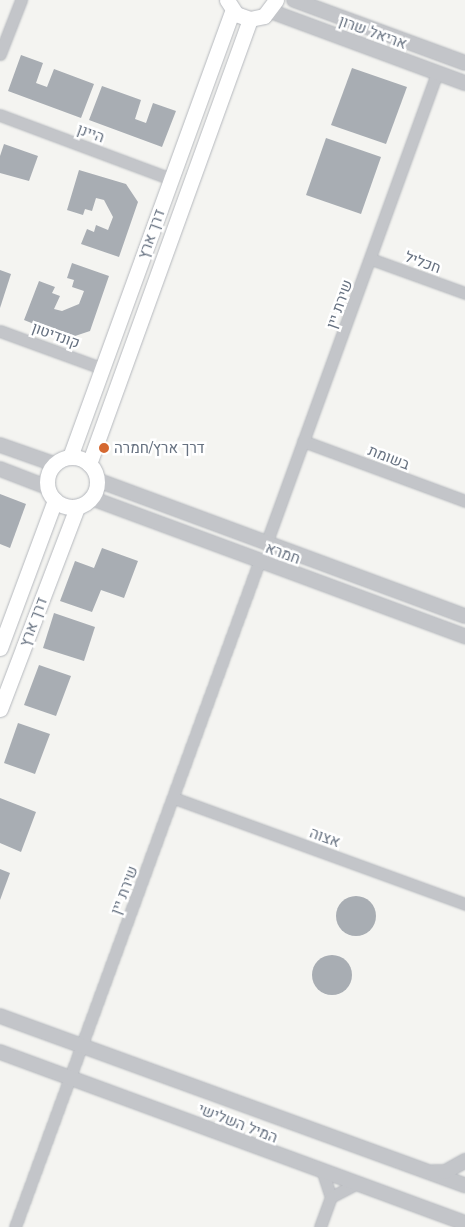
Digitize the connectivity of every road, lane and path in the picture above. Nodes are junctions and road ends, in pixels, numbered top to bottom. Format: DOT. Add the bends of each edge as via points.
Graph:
graph roads {
  1 [pos="21,0"];
  2 [pos="294,0"];
  3 [pos="229,5"];
  4 [pos="273,6"];
  5 [pos="250,19"];
  6 [pos="0,54"];
  7 [pos="465,63"];
  8 [pos="437,73"];
  9 [pos="465,83"];
  10 [pos="0,115"];
  11 [pos="171,179"];
  12 [pos="371,259"];
  13 [pos="465,293"];
  14 [pos="0,331"];
  15 [pos="101,368"];
  16 [pos="303,441"];
  17 [pos="0,445"];
  18 [pos="70,457"];
  19 [pos="54,464"];
  20 [pos="89,464"];
  21 [pos="0,469"];
  22 [pos="97,480"];
  23 [pos="47,487"];
  24 [pos="91,498"];
  25 [pos="55,500"];
  26 [pos="465,501"];
  27 [pos="77,507"];
  28 [pos="266,544"];
  29 [pos="259,562"];
  30 [pos="465,616"];
  31 [pos="465,636"];
  32 [pos="0,648"];
  33 [pos="0,709"];
  34 [pos="174,798"];
  35 [pos="465,904"];
  36 [pos="0,1016"];
  37 [pos="82,1046"];
  38 [pos="0,1052"];
  39 [pos="70,1078"];
  40 [pos="465,1161"];
  41 [pos="323,1173"];
  42 [pos="431,1173"];
  43 [pos="354,1184"];
  44 [pos="465,1185"];
  45 [pos="331,1197"];
  46 [pos="429,1211"];
  47 [pos="465,1219"];
  48 [pos="465,1223"];
  49 [pos="15,1227"];
  50 [pos="320,1227"];
  51 [pos="446,1227"];
  52 [pos="464,1227"];
  1 -- 6 [label="street"];
  2 -- 7 [label="street, אריאל שרון"];
  3 -- 5 [label="main road"];
  3 -- 11 [label="main road, דרך ארץ"];
  4 -- 5 [label="main road"];
  4 -- 8 [label="street, אריאל שרון"];
  5 -- 20 [label="main road, דרך ארץ"];
  8 -- 9 [label="street, אריאל שרון"];
  8 -- 12 [label="street, שירת יין"];
  10 -- 11 [label="street, היינן"];
  11 -- 15 [label="main road, דרך ארץ"];
  12 -- 13 [label="street, חכליל"];
  12 -- 16 [label="street, שירת יין"];
  14 -- 15 [label="street, קונדיטון"];
  15 -- 18 [label="main road, דרך ארץ"];
  16 -- 26 [label="street, בשומת"];
  16 -- 28 [label="street, שירת יין"];
  17 -- 19 [label="street"];
  18 -- 19 [label="main road"];
  18 -- 20 [label="main road"];
  19 -- 23 [label="main road" via="49,471"];
  20 -- 22 [label="main road"];
  21 -- 23 [label="street"];
  22 -- 24 [label="main road"];
  22 -- 28 [label="street, חמרא"];
  23 -- 25 [label="main road"];
  24 -- 27 [label="main road"];
  24 -- 29 [label="street, חמרא"];
  25 -- 27 [label="main road"];
  25 -- 32 [label="main road, דרך ארץ"];
  27 -- 33 [label="main road, דרך ארץ"];
  28 -- 30 [label="street, חמרא"];
  29 -- 31 [label="street, חמרא"];
  29 -- 34 [label="street, שירת יין"];
  34 -- 35 [label="street, אצוה"];
  34 -- 37 [label="street, שירת יין"];
  36 -- 37 [label="street, המיל השלישי"];
  37 -- 39 [label="street, שירת יין"];
  37 -- 42 [label="street, המיל השלישי"];
  38 -- 39 [label="street, המיל השלישי"];
  39 -- 41 [label="street, המיל השלישי"];
  39 -- 49 [label="street, שירת יין"];
  40 -- 42 [label="street" via="445,1172"];
  41 -- 43 [label="street, המיל השלישי"];
  41 -- 45 [label="street"];
  42 -- 44 [label="street, המיל השלישי"];
  43 -- 45 [label="street"];
  43 -- 46 [label="street, המיל השלישי"];
  45 -- 50 [label="street"];
  46 -- 48 [label="street, המיל השלישי"];
  46 -- 51 [label="street"];
  47 -- 48 [label="street"];
  48 -- 52 [label="street"];
}
